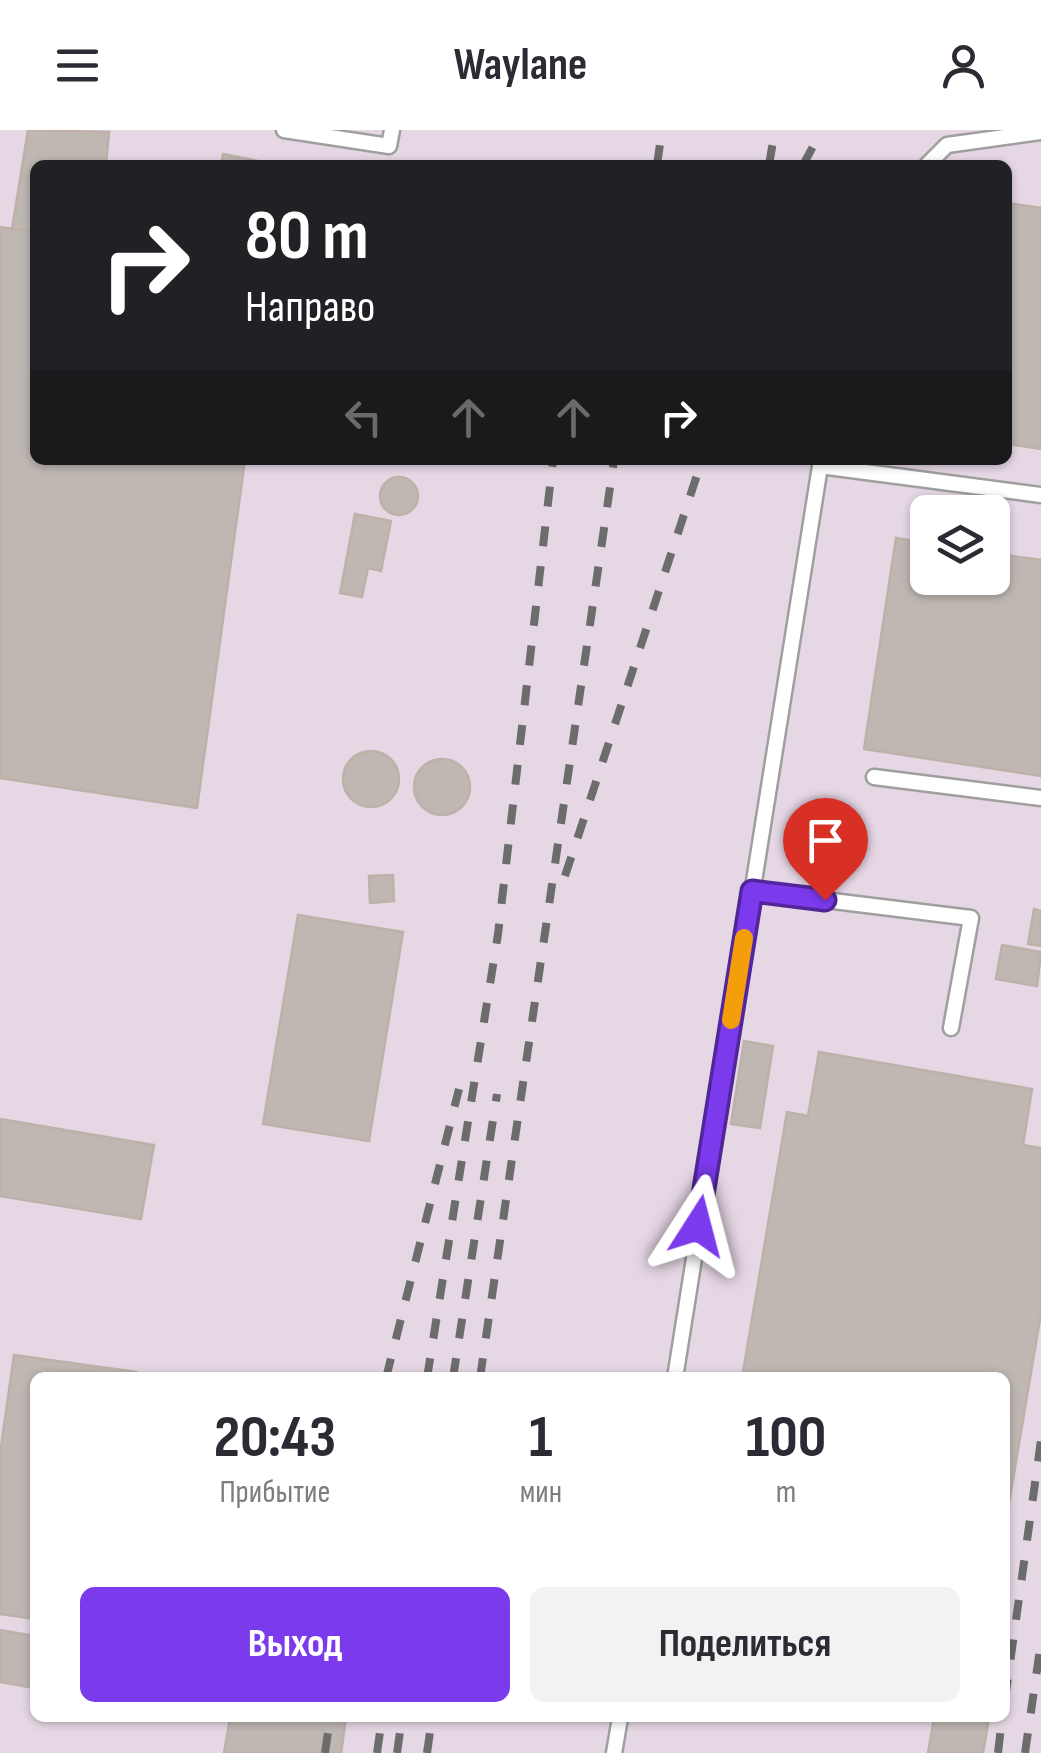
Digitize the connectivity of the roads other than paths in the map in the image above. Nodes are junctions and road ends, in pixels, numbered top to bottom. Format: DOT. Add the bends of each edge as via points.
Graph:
graph roads {
  1 [pos="284,130"];
  2 [pos="392,130"];
  3 [pos="1041,132"];
  4 [pos="932,160"];
  5 [pos="821,465"];
  6 [pos="835,465"];
  7 [pos="1041,495"];
  8 [pos="874,776"];
  9 [pos="1041,798"];
  10 [pos="752,891"];
  11 [pos="951,1028"];
  12 [pos="676,1372"];
  13 [pos="619,1722"];
  14 [pos="614,1753"];
  1 -- 2 [label="lane" via="390,146"];
  3 -- 4 [label="lane" via="946,145"];
  5 -- 10 [label="lane"];
  6 -- 7 [label="lane"];
  8 -- 9 [label="lane"];
  10 -- 11 [label="lane" via="971,918"];
  10 -- 12 [label="lane"];
  13 -- 14 [label="lane"];
}
